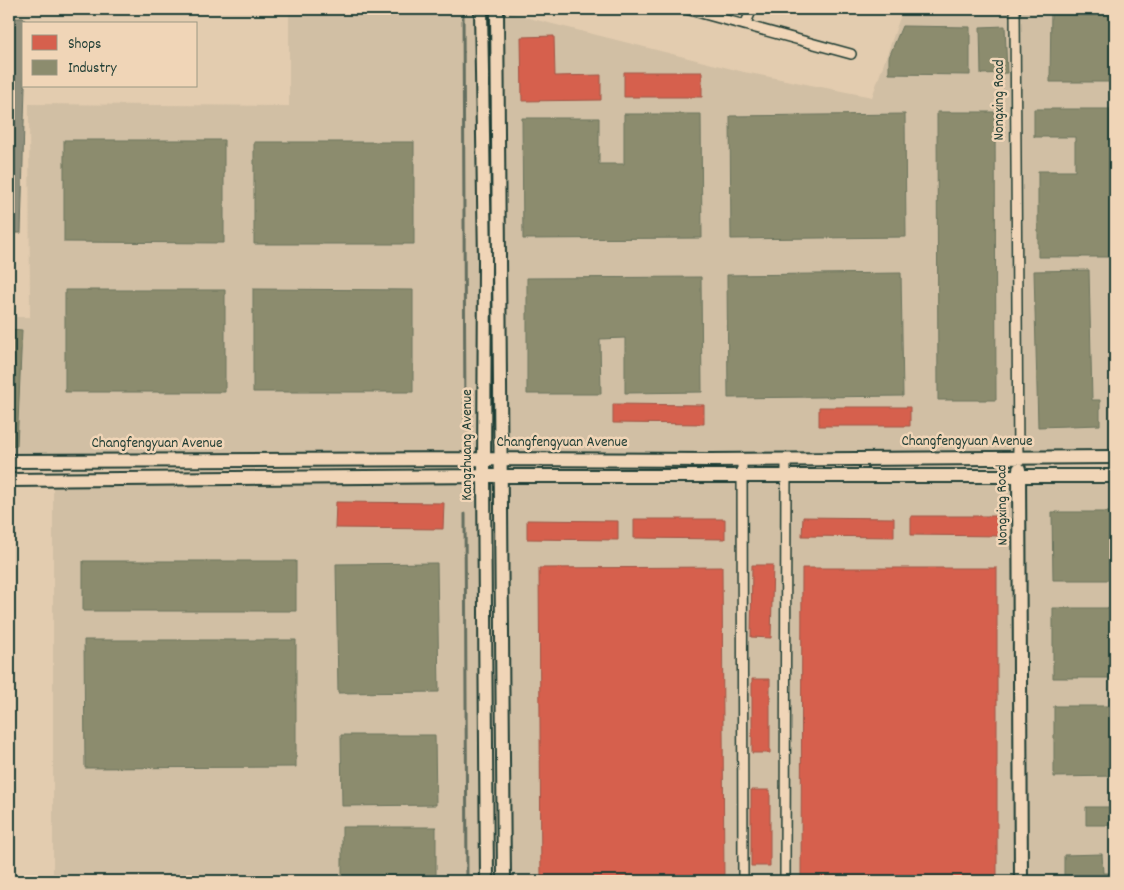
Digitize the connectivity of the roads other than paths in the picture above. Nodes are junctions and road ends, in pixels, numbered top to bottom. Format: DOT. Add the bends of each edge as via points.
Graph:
graph roads {
  1 [pos="481,9"];
  2 [pos="497,9"];
  3 [pos="686,9"];
  4 [pos="752,9"];
  5 [pos="1015,9"];
  6 [pos="745,25"];
  7 [pos="851,54"];
  8 [pos="1018,458"];
  9 [pos="1115,458"];
  10 [pos="484,459"];
  11 [pos="500,459"];
  12 [pos="742,460"];
  13 [pos="786,460"];
  14 [pos="9,461"];
  15 [pos="484,476"];
  16 [pos="501,476"];
  17 [pos="742,476"];
  18 [pos="786,476"];
  19 [pos="1019,476"];
  20 [pos="1115,476"];
  21 [pos="9,480"];
  22 [pos="487,881"];
  23 [pos="504,881"];
  24 [pos="743,881"];
  25 [pos="785,881"];
  26 [pos="1022,881"];
  1 -- 10 [label="main road, Kangzhuang Avenue"];
  2 -- 11 [label="main road"];
  3 -- 6 [label="street"];
  4 -- 6 [label="street"];
  5 -- 8 [label="street, Nongxing Road"];
  6 -- 7 [label="street"];
  8 -- 9 [label="main road, Changfengyuan Avenue"];
  8 -- 13 [label="main road, Changfengyuan Avenue"];
  8 -- 19 [label="main road, Nongxing Road"];
  10 -- 11 [label="main road, Changfengyuan Avenue"];
  10 -- 14 [label="main road, Changfengyuan Avenue"];
  10 -- 15 [label="main road, Kangzhuang Avenue"];
  11 -- 12 [label="main road, Changfengyuan Avenue"];
  11 -- 16 [label="main road"];
  12 -- 13 [label="main road, Changfengyuan Avenue"];
  12 -- 17 [label="street"];
  13 -- 18 [label="street"];
  15 -- 16 [label="main road"];
  15 -- 21 [label="main road"];
  15 -- 22 [label="main road, Kangzhuang Avenue"];
  16 -- 17 [label="main road"];
  16 -- 23 [label="main road"];
  17 -- 18 [label="main road"];
  17 -- 24 [label="street"];
  18 -- 19 [label="main road"];
  18 -- 25 [label="street"];
  19 -- 20 [label="main road"];
  19 -- 26 [label="main road, Nongxing Road"];
}
